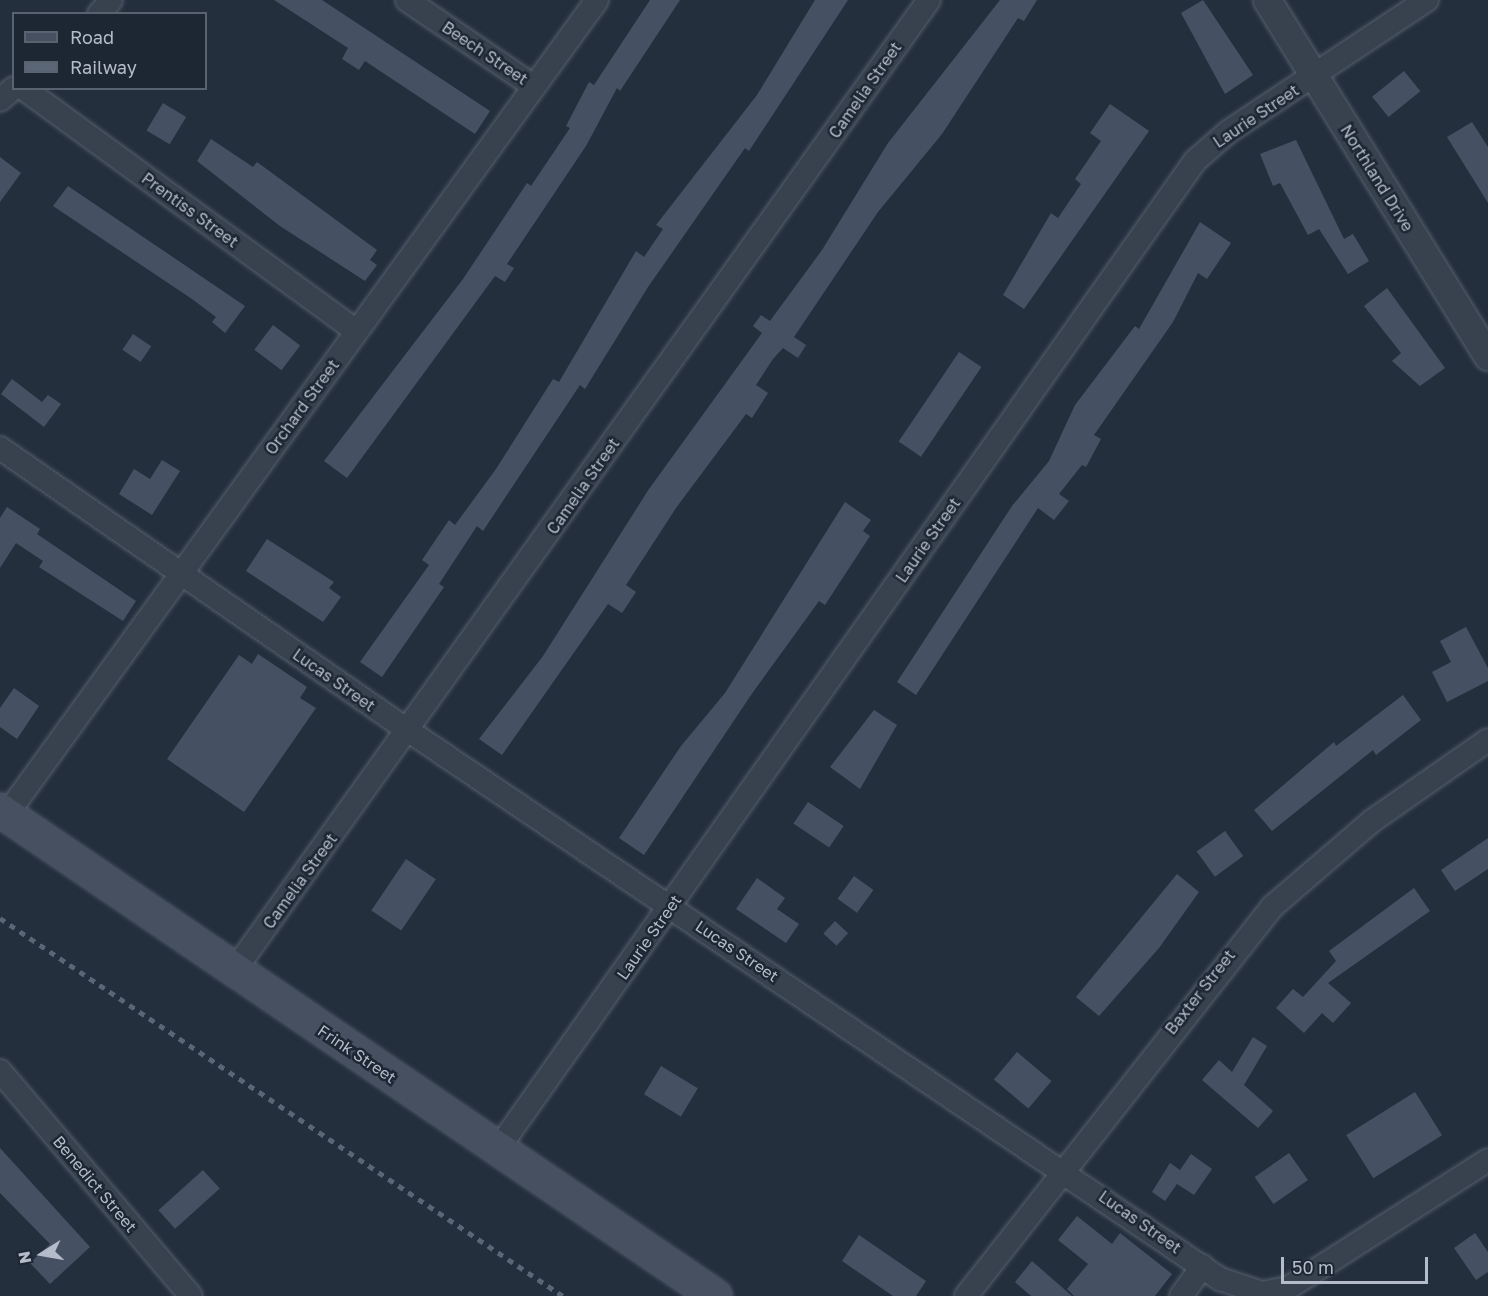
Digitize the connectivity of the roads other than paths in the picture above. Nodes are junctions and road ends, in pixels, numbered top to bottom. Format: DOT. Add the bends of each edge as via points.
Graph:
graph roads {
  1 [pos="111,0"];
  2 [pos="407,0"];
  3 [pos="597,0"];
  4 [pos="929,0"];
  5 [pos="1267,0"];
  6 [pos="1427,0"];
  7 [pos="101,12"];
  8 [pos="1315,77"];
  9 [pos="533,86"];
  10 [pos="12,90"];
  11 [pos="26,90"];
  12 [pos="0,100"];
  13 [pos="356,332"];
  14 [pos="1488,356"];
  15 [pos="0,448"];
  16 [pos="181,574"];
  17 [pos="409,731"];
  18 [pos="1488,740"];
  19 [pos="3,812"];
  20 [pos="671,906"];
  21 [pos="234,971"];
  22 [pos="0,1071"];
  23 [pos="498,1149"];
  24 [pos="1488,1160"];
  25 [pos="1062,1167"];
  26 [pos="1203,1266"];
  27 [pos="190,1296"];
  28 [pos="715,1296"];
  29 [pos="966,1296"];
  30 [pos="1181,1296"];
  1 -- 7 [label="street"];
  2 -- 9 [label="street, Beech Street"];
  3 -- 9 [label="street, Orchard Street"];
  4 -- 17 [label="street, Camelia Street"];
  5 -- 8 [label="street, Northland Drive"];
  6 -- 8 [label="street, Laurie Street"];
  8 -- 14 [label="street, Northland Drive"];
  8 -- 20 [label="street, Laurie Street" via="1228,132 1182,178"];
  9 -- 13 [label="street, Orchard Street"];
  10 -- 12 [label="street"];
  11 -- 13 [label="street, Prentiss Street"];
  13 -- 16 [label="street, Orchard Street"];
  15 -- 16 [label="street, Lucas Street"];
  16 -- 17 [label="street, Lucas Street"];
  16 -- 19 [label="street, Orchard Street"];
  17 -- 20 [label="street, Lucas Street"];
  17 -- 21 [label="street, Camelia Street"];
  18 -- 25 [label="street, Baxter Street" via="1371,821 1272,907"];
  19 -- 21 [label="main road, Frink Street"];
  20 -- 23 [label="street, Laurie Street"];
  20 -- 25 [label="street, Lucas Street"];
  21 -- 23 [label="main road, Frink Street"];
  22 -- 27 [label="street, Benedict Street"];
  23 -- 28 [label="main road, Frink Street"];
  24 -- 26 [label="street, Lucas Street" via="1287,1288 1262,1293 1241,1288"];
  25 -- 26 [label="street, Lucas Street"];
  25 -- 29 [label="street, Baxter Street"];
  26 -- 30 [label="street"];
}
